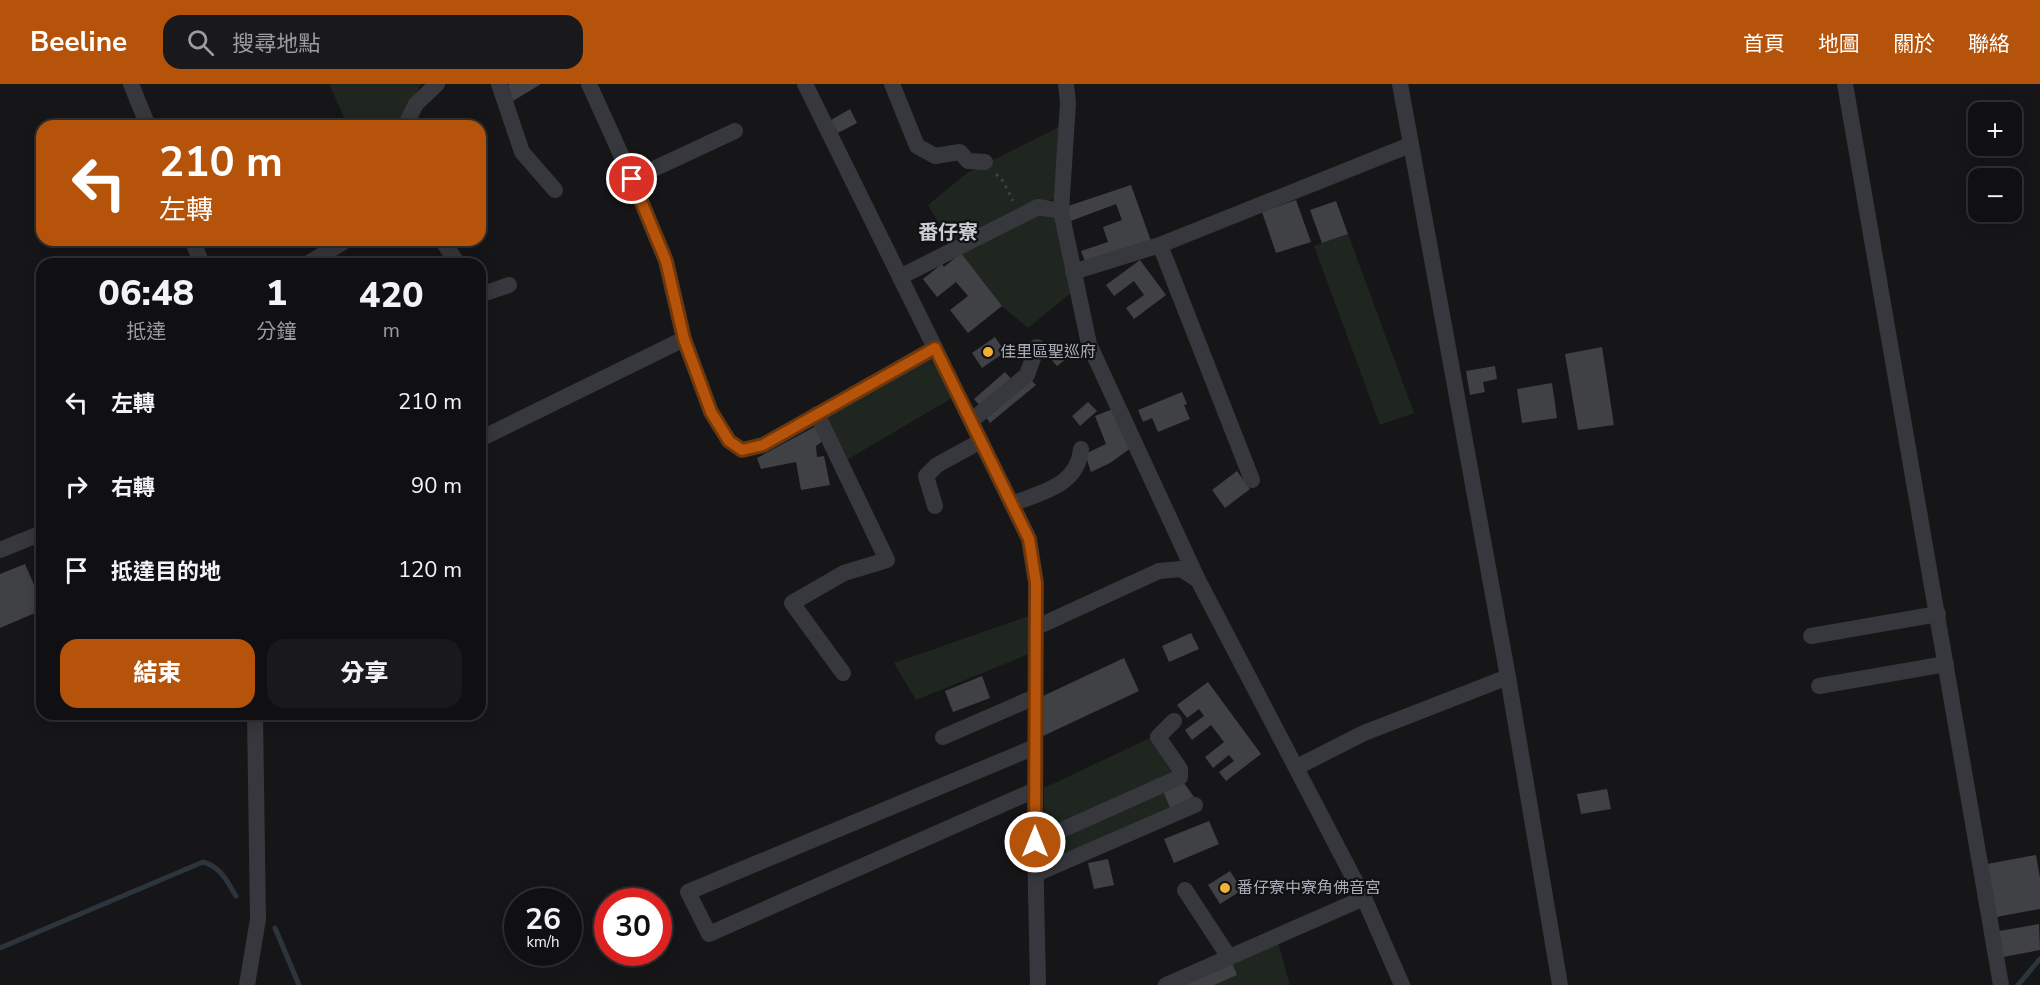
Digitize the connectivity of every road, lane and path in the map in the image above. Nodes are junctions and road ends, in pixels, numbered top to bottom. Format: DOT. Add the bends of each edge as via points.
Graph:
graph roads {
  1 [pos="131,84"];
  2 [pos="436,84"];
  3 [pos="499,84"];
  4 [pos="589,84"];
  5 [pos="805,84"];
  6 [pos="892,84"];
  7 [pos="1066,84"];
  8 [pos="1400,84"];
  9 [pos="1845,84"];
  10 [pos="146,120"];
  11 [pos="408,120"];
  12 [pos="735,131"];
  13 [pos="1410,145"];
  14 [pos="985,162"];
  15 [pos="632,179"];
  16 [pos="555,190"];
  17 [pos="1060,211"];
  18 [pos="1020,216"];
  19 [pos="1160,245"];
  20 [pos="337,246"];
  21 [pos="317,258"];
  22 [pos="1073,272"];
  23 [pos="900,278"];
  24 [pos="509,285"];
  25 [pos="486,293"];
  26 [pos="684,339"];
  27 [pos="1037,346"];
  28 [pos="935,348"];
  29 [pos="817,414"];
  30 [pos="971,421"];
  31 [pos="486,436"];
  32 [pos="981,441"];
  33 [pos="1081,449"];
  34 [pos="1252,480"];
  35 [pos="1012,504"];
  36 [pos="935,506"];
  37 [pos="36,535"];
  38 [pos="0,550"];
  39 [pos="1198,580"];
  40 [pos="1938,614"];
  41 [pos="1037,627"];
  42 [pos="1811,636"];
  43 [pos="1946,664"];
  44 [pos="843,673"];
  45 [pos="1508,677"];
  46 [pos="1820,686"];
  47 [pos="1035,697"];
  48 [pos="255,720"];
  49 [pos="1174,721"];
  50 [pos="942,736"];
  51 [pos="1035,747"];
  52 [pos="1297,767"];
  53 [pos="1035,790"];
  54 [pos="1195,805"];
  55 [pos="1035,842"];
  56 [pos="1036,874"];
  57 [pos="1185,890"];
  58 [pos="1364,898"];
  59 [pos="1229,957"];
  60 [pos="247,985"];
  61 [pos="1038,985"];
  62 [pos="1166,985"];
  63 [pos="1402,985"];
  64 [pos="1560,985"];
  65 [pos="2001,985"];
  1 -- 10 [label="street"];
  2 -- 11 [label="street" via="416,104"];
  3 -- 16 [label="street" via="522,152"];
  4 -- 15 [label="street"];
  5 -- 23 [label="street"];
  6 -- 14 [label="street" via="917,146 935,156 960,152 968,162"];
  7 -- 17 [label="street"];
  8 -- 13 [label="street"];
  9 -- 40 [label="street"];
  12 -- 15 [label="street"];
  13 -- 19 [label="street"];
  13 -- 45 [label="street"];
  14 -- 18 [label="path" via="1003,181"];
  15 -- 26 [label="street" via="666,261"];
  17 -- 18 [label="street" via="1038,207"];
  17 -- 22 [label="street"];
  18 -- 23 [label="street"];
  19 -- 22 [label="street"];
  19 -- 34 [label="street"];
  20 -- 21 [label="street"];
  22 -- 39 [label="street" via="1089,344"];
  23 -- 28 [label="street"];
  24 -- 25 [label="street"];
  26 -- 29 [label="street" via="711,412 729,441 742,450 763,445"];
  26 -- 31 [label="street"];
  27 -- 30 [label="street" via="1027,375"];
  28 -- 29 [label="street"];
  28 -- 30 [label="street"];
  29 -- 44 [label="street" via="887,560 844,573 792,603"];
  30 -- 32 [label="street"];
  32 -- 35 [label="street"];
  32 -- 36 [label="street" via="937,465 926,476"];
  33 -- 35 [label="street" via="1073,474 1063,483"];
  35 -- 41 [label="street" via="1029,539"];
  37 -- 38 [label="street"];
  39 -- 41 [label="street" via="1181,569 1159,571"];
  39 -- 52 [label="street"];
  40 -- 42 [label="street"];
  40 -- 43 [label="street"];
  41 -- 47 [label="street"];
  43 -- 46 [label="street"];
  43 -- 65 [label="street"];
  45 -- 52 [label="street" via="1364,732"];
  45 -- 64 [label="street"];
  47 -- 50 [label="street"];
  47 -- 51 [label="street"];
  48 -- 60 [label="street" via="258,919"];
  49 -- 55 [label="street" via="1158,737 1180,769 1180,777"];
  51 -- 53 [label="street"];
  51 -- 53 [label="street" via="688,892 709,934"];
  52 -- 58 [label="street"];
  53 -- 55 [label="street"];
  54 -- 56 [label="street"];
  55 -- 56 [label="street"];
  56 -- 61 [label="street"];
  57 -- 59 [label="street"];
  58 -- 59 [label="street"];
  58 -- 63 [label="street"];
  59 -- 62 [label="street"];
}
